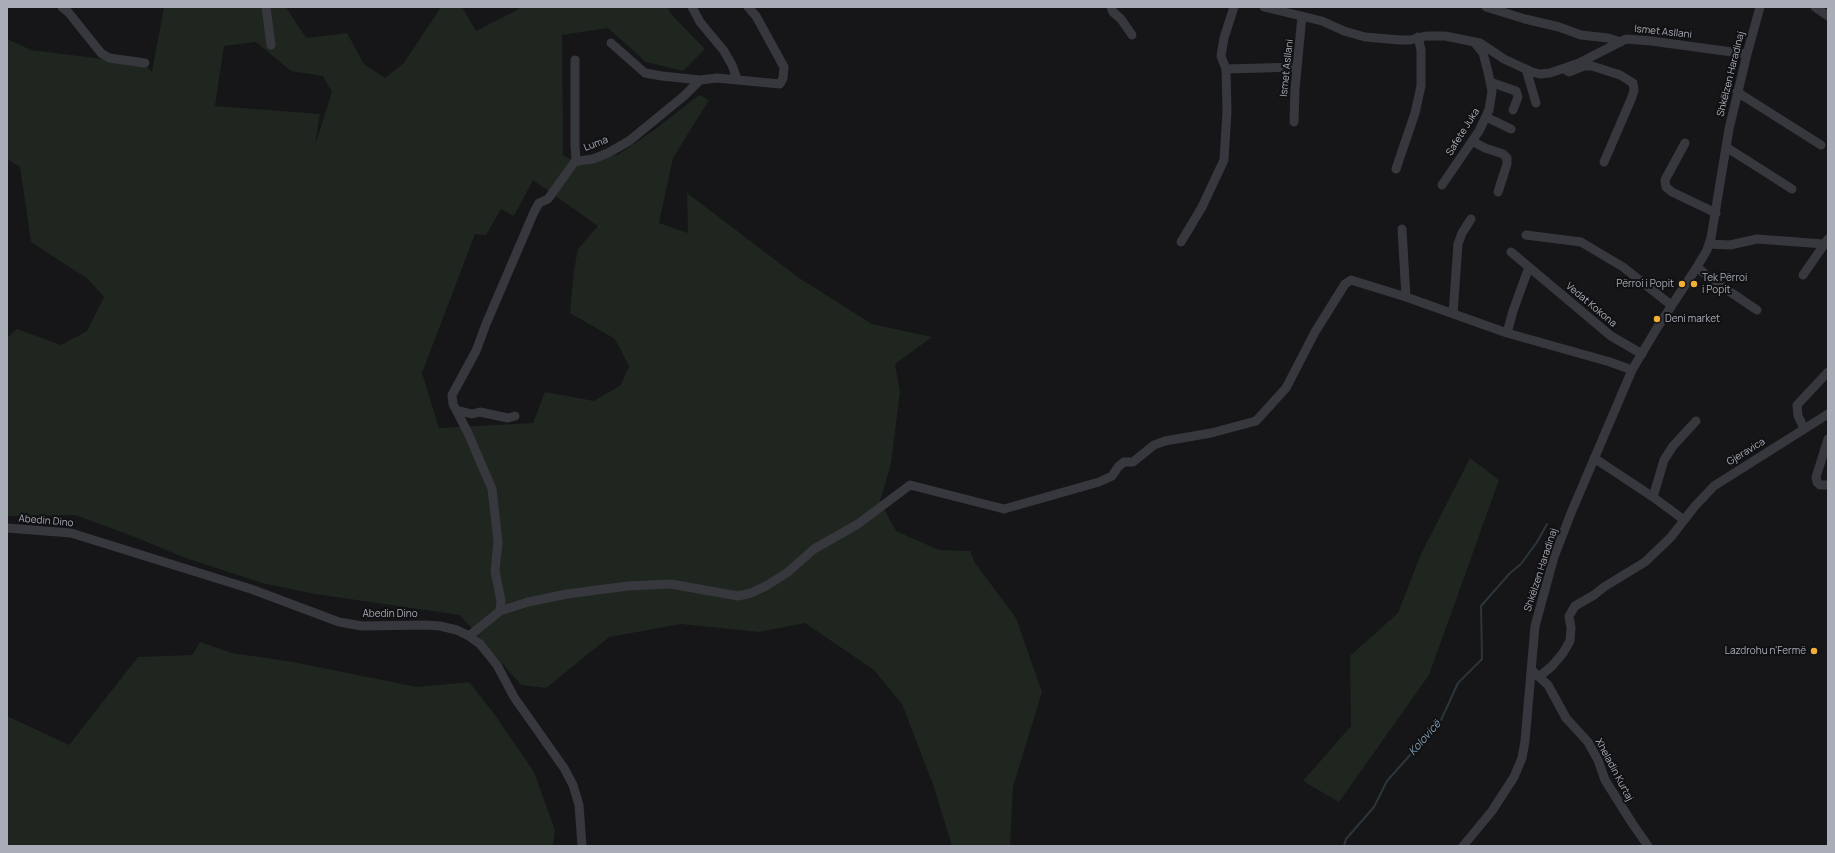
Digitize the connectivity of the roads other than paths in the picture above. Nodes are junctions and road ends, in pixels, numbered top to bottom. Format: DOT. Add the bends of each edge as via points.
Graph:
graph roads {
  1 [pos="62,7"];
  2 [pos="266,7"];
  3 [pos="692,7"];
  4 [pos="748,7"];
  5 [pos="1111,7"];
  6 [pos="1234,7"];
  7 [pos="1264,7"];
  8 [pos="1486,7"];
  9 [pos="1760,7"];
  10 [pos="1816,7"];
  11 [pos="1302,16"];
  12 [pos="1828,16"];
  13 [pos="1132,34"];
  14 [pos="1422,36"];
  15 [pos="1474,42"];
  16 [pos="1621,42"];
  17 [pos="611,43"];
  18 [pos="271,45"];
  19 [pos="1746,54"];
  20 [pos="575,60"];
  21 [pos="145,63"];
  22 [pos="1297,67"];
  23 [pos="1226,69"];
  24 [pos="1526,69"];
  25 [pos="1560,69"];
  26 [pos="737,79"];
  27 [pos="700,80"];
  28 [pos="1490,82"];
  29 [pos="1738,92"];
  30 [pos="1536,103"];
  31 [pos="1514,110"];
  32 [pos="1421,114"];
  33 [pos="1486,117"];
  34 [pos="1294,122"];
  35 [pos="1511,129"];
  36 [pos="1472,140"];
  37 [pos="1685,143"];
  38 [pos="1821,145"];
  39 [pos="1726,147"];
  40 [pos="576,160"];
  41 [pos="1604,162"];
  42 [pos="1396,169"];
  43 [pos="1442,185"];
  44 [pos="1792,189"];
  45 [pos="1498,192"];
  46 [pos="1716,213"];
  47 [pos="1471,219"];
  48 [pos="1402,229"];
  49 [pos="1526,235"];
  50 [pos="1181,242"];
  51 [pos="1826,242"];
  52 [pos="1709,244"];
  53 [pos="1511,252"];
  54 [pos="1529,267"];
  55 [pos="1697,267"];
  56 [pos="1803,275"];
  57 [pos="1406,297"];
  58 [pos="1671,305"];
  59 [pos="1757,310"];
  60 [pos="1453,314"];
  61 [pos="1507,333"];
  62 [pos="1642,354"];
  63 [pos="1632,370"];
  64 [pos="1828,372"];
  65 [pos="456,410"];
  66 [pos="1828,414"];
  67 [pos="515,416"];
  68 [pos="1696,421"];
  69 [pos="1804,428"];
  70 [pos="1828,439"];
  71 [pos="1594,458"];
  72 [pos="1828,485"];
  73 [pos="1653,497"];
  74 [pos="1684,520"];
  75 [pos="7,528"];
  76 [pos="500,611"];
  77 [pos="469,636"];
  78 [pos="1530,668"];
  79 [pos="1539,676"];
  80 [pos="582,846"];
  81 [pos="1463,846"];
  82 [pos="1648,846"];
  1 -- 21 [label="street" via="70,13 101,53 109,58"];
  2 -- 18 [label="street"];
  3 -- 26 [label="street" via="700,22 724,51"];
  4 -- 26 [label="street" via="756,16 784,67 783,78 780,84"];
  5 -- 13 [label="street"];
  6 -- 23 [label="street" via="1221,56"];
  7 -- 11 [label="street, Ismet Asllani"];
  8 -- 16 [label="street" via="1581,35"];
  9 -- 19 [label="street, Shkëlzen Haradinaj"];
  10 -- 12 [label="street"];
  11 -- 14 [label="street, Ismet Asllani" via="1365,37 1410,40"];
  11 -- 22 [label="street, Ismet Asllani"];
  14 -- 15 [label="street, Ismet Asllani" via="1445,36"];
  14 -- 32 [label="street" via="1427,50"];
  14 -- 42 [label="street" via="1420,86 1415,113"];
  15 -- 24 [label="street, Ismet Asllani"];
  15 -- 28 [label="street, Safete Juka" via="1483,53"];
  16 -- 19 [label="street, Ismet Asllani" via="1626,39 1651,40"];
  16 -- 25 [label="street, Ismet Asllani" via="1595,56"];
  17 -- 27 [label="street" via="645,73"];
  19 -- 29 [label="street, Shkëlzen Haradinaj"];
  20 -- 40 [label="street, Luma"];
  22 -- 23 [label="street"];
  22 -- 34 [label="street, Ismet Asllani"];
  23 -- 50 [label="street" via="1224,160 1202,207"];
  24 -- 25 [label="street, Ismet Asllani" via="1540,74"];
  24 -- 30 [label="street"];
  25 -- 41 [label="street, Ismet Asllani" via="1565,68 1569,72 1584,66 1592,66 1620,75 1633,83 1632,97"];
  26 -- 27 [label="street"];
  27 -- 40 [label="street, Luma" via="629,141 593,159"];
  28 -- 31 [label="street" via="1516,91 1518,97"];
  28 -- 33 [label="street, Safete Juka" via="1491,98"];
  29 -- 38 [label="street"];
  29 -- 39 [label="street, Shkëlzen Haradinaj"];
  33 -- 35 [label="street"];
  33 -- 36 [label="street, Safete Juka"];
  36 -- 43 [label="street, Safete Juka"];
  36 -- 45 [label="street" via="1507,158"];
  37 -- 46 [label="street" via="1665,180 1666,187"];
  39 -- 44 [label="street"];
  39 -- 46 [label="street, Shkëlzen Haradinaj"];
  40 -- 65 [label="street" via="548,199 539,203 534,212 476,351 452,395"];
  46 -- 52 [label="street, Shkëlzen Haradinaj"];
  47 -- 60 [label="street" via="1458,244"];
  48 -- 57 [label="street"];
  49 -- 58 [label="street" via="1581,242 1623,267"];
  51 -- 52 [label="street" via="1757,239 1730,246"];
  51 -- 56 [label="street"];
  52 -- 55 [label="street, Shkëlzen Haradinaj"];
  53 -- 54 [label="street, Vedat Kokona"];
  54 -- 61 [label="street"];
  54 -- 62 [label="street, Vedat Kokona" via="1611,336"];
  55 -- 58 [label="street, Shkëlzen Haradinaj"];
  55 -- 59 [label="street"];
  57 -- 60 [label="street"];
  57 -- 76 [label="street" via="1357,281 1347,281 1315,332 1286,388 1256,421 1154,445 1140,458 1133,462 1124,462 1112,476 1099,482 1004,509 910,485 858,524 814,549 788,572 751,593 738,596 671,584 628,586 567,594"];
  58 -- 62 [label="street, Shkëlzen Haradinaj"];
  60 -- 61 [label="street"];
  61 -- 63 [label="street"];
  62 -- 63 [label="street, Shkëlzen Haradinaj"];
  63 -- 71 [label="street, Shkëlzen Haradinaj"];
  64 -- 69 [label="street" via="1797,405 1798,416"];
  65 -- 67 [label="street" via="508,418"];
  65 -- 76 [label="street" via="492,489 498,542 495,571 501,602"];
  66 -- 69 [label="street, Gjeravica"];
  68 -- 73 [label="street" via="1664,460"];
  69 -- 74 [label="street, Gjeravica" via="1714,486"];
  70 -- 72 [label="street" via="1816,477 1820,485"];
  71 -- 73 [label="street"];
  71 -- 78 [label="street, Shkëlzen Haradinaj" via="1554,557 1535,626"];
  73 -- 74 [label="street"];
  74 -- 79 [label="street, Gjeravica" via="1671,537 1645,562 1575,606 1569,616 1570,641 1552,666"];
  75 -- 77 [label="street, Abedin Dino" via="71,533 251,590 340,622 362,626 440,626"];
  76 -- 77 [label="street"];
  77 -- 80 [label="street, Abedin Dino" via="480,644 497,665 514,697 564,768 573,785 579,806"];
  78 -- 79 [label="street, Xheladin Kurtaj"];
  78 -- 81 [label="street, Shkëlzen Haradinaj" via="1522,758 1514,776 1492,810"];
  79 -- 82 [label="street, Xheladin Kurtaj" via="1548,685 1566,718 1588,742 1605,780"];
}
